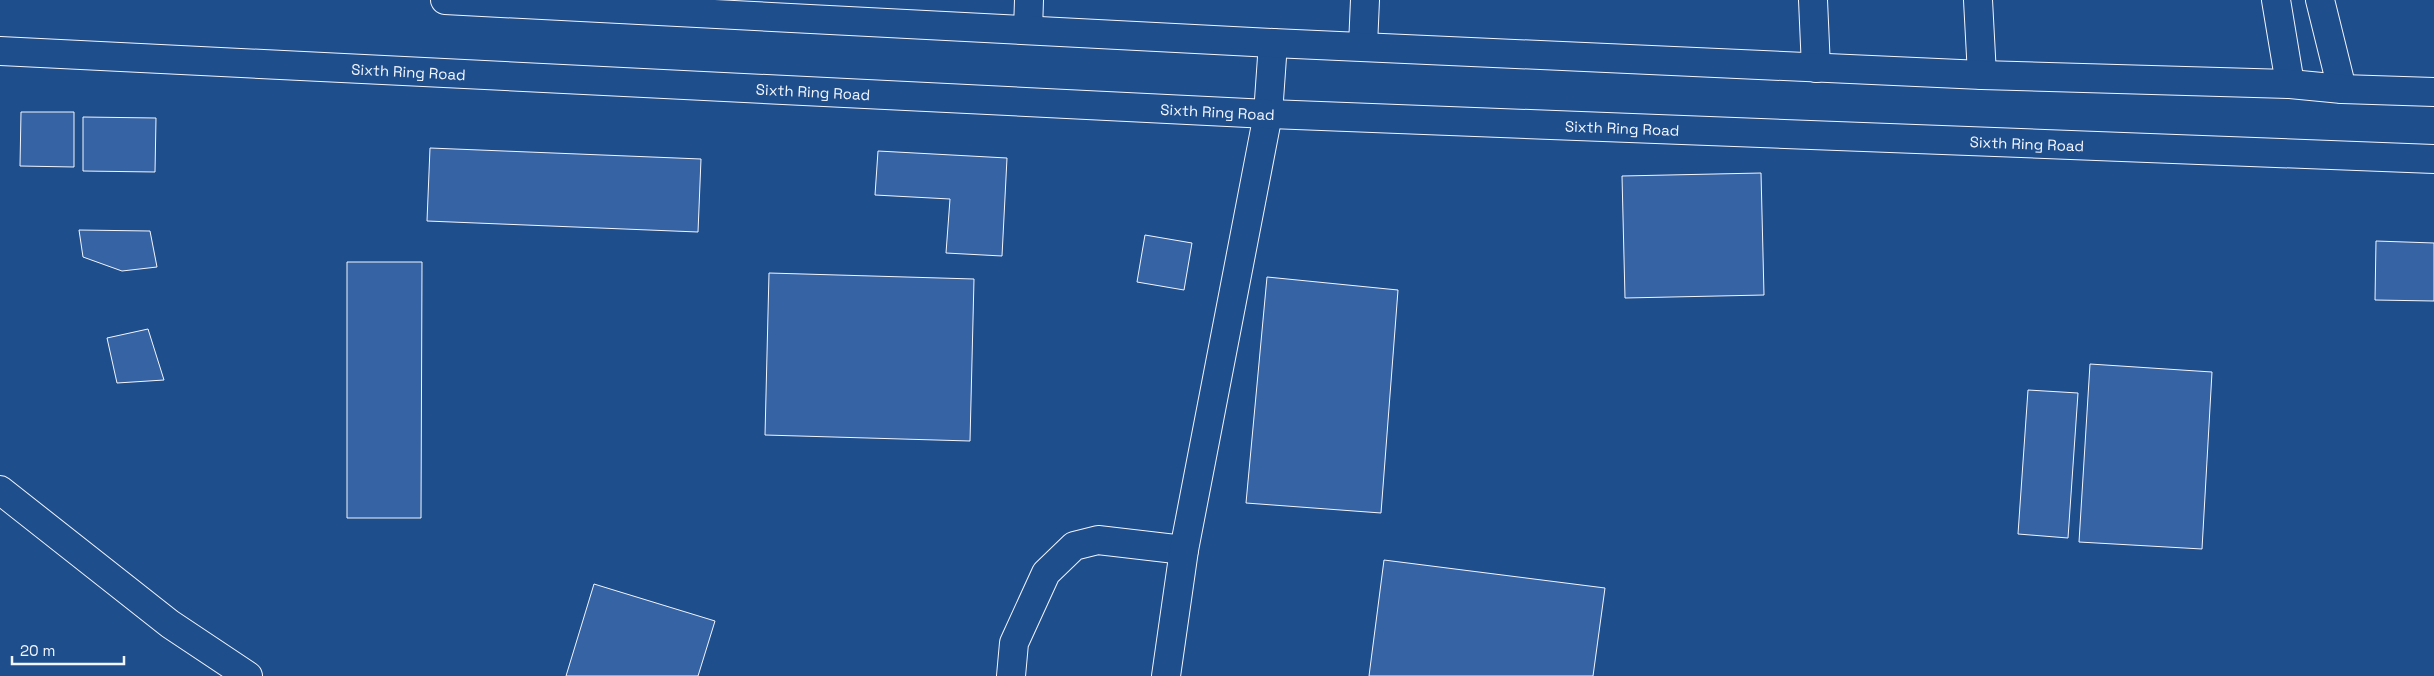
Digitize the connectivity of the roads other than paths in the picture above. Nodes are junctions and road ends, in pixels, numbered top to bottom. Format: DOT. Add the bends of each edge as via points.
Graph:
graph roads {
  1 [pos="445,0"];
  2 [pos="1029,0"];
  3 [pos="1365,0"];
  4 [pos="1812,0"];
  5 [pos="1978,0"];
  6 [pos="2276,0"];
  7 [pos="2320,0"];
  8 [pos="589,3"];
  9 [pos="1028,30"];
  10 [pos="1273,43"];
  11 [pos="1363,46"];
  12 [pos="0,52"];
  13 [pos="1816,68"];
  14 [pos="1982,75"];
  15 [pos="2290,84"];
  16 [pos="2342,89"];
  17 [pos="2434,92"];
  18 [pos="1268,114"];
  19 [pos="2434,159"];
  20 [pos="0,490"];
  21 [pos="1184,550"];
  22 [pos="248,676"];
  23 [pos="1011,676"];
  24 [pos="1166,676"];
  1 -- 8 [label="main road"];
  2 -- 9 [label="main road"];
  3 -- 11 [label="main road"];
  4 -- 13 [label="main road"];
  5 -- 14 [label="main road"];
  6 -- 15 [label="main road"];
  7 -- 16 [label="main road"];
  8 -- 9 [label="main road"];
  9 -- 10 [label="main road"];
  10 -- 11 [label="main road"];
  10 -- 18 [label="main road"];
  11 -- 13 [label="main road"];
  12 -- 18 [label="main road, Sixth Ring Road"];
  13 -- 14 [label="main road"];
  14 -- 15 [label="main road"];
  15 -- 16 [label="main road"];
  16 -- 17 [label="main road"];
  18 -- 19 [label="main road, Sixth Ring Road"];
  18 -- 21 [label="main road"];
  20 -- 22 [label="main road" via="170,624"];
  21 -- 23 [label="main road" via="1098,540 1074,546 1046,573 1014,644"];
  21 -- 24 [label="main road"];
}
